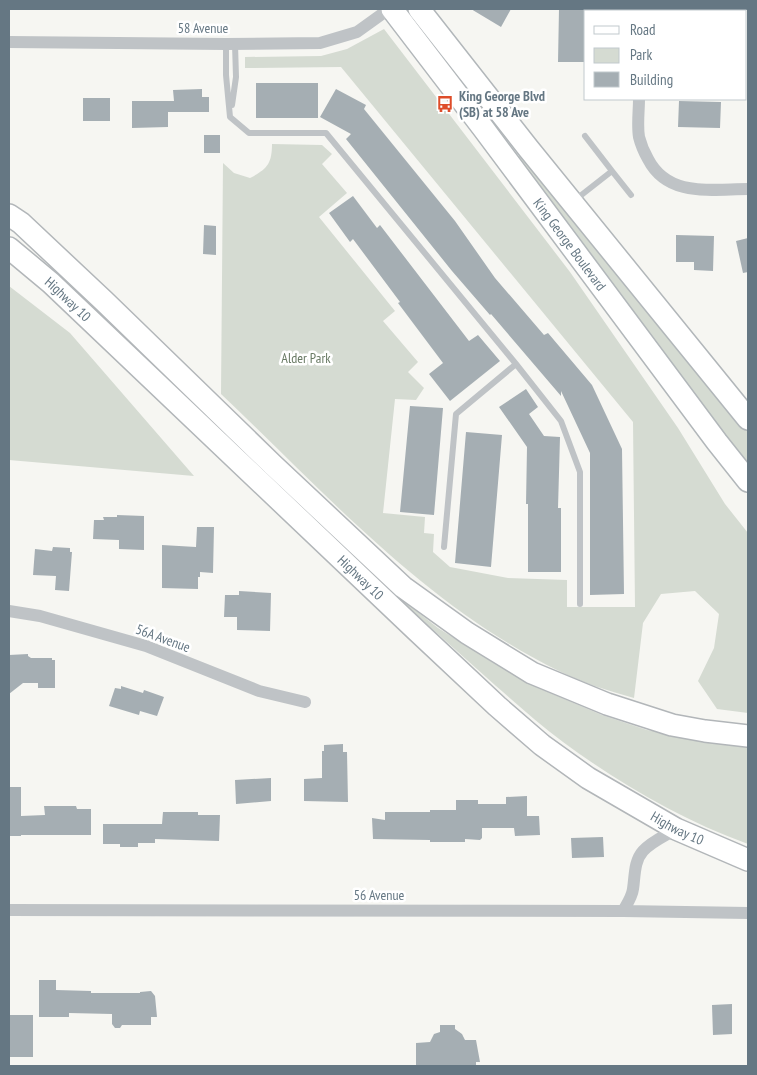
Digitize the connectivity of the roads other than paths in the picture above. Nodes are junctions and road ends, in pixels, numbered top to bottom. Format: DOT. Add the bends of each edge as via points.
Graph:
graph roads {
  1 [pos="390,9"];
  2 [pos="419,9"];
  3 [pos="9,42"];
  4 [pos="230,44"];
  5 [pos="639,100"];
  6 [pos="585,136"];
  7 [pos="612,171"];
  8 [pos="748,189"];
  9 [pos="631,195"];
  10 [pos="572,202"];
  11 [pos="9,215"];
  12 [pos="9,248"];
  13 [pos="516,364"];
  14 [pos="748,419"];
  15 [pos="748,481"];
  16 [pos="444,547"];
  17 [pos="580,604"];
  18 [pos="9,611"];
  19 [pos="305,702"];
  20 [pos="748,736"];
  21 [pos="676,829"];
  22 [pos="748,860"];
  23 [pos="9,910"];
  24 [pos="623,911"];
  25 [pos="748,914"];
  1 -- 4 [label="street, 58 Avenue" via="357,32 320,43"];
  1 -- 15 [label="main road, King George Boulevard"];
  2 -- 10 [label="main road, King George Boulevard"];
  3 -- 4 [label="street, 58 Avenue"];
  4 -- 13 [label="lane" via="226,75 230,116 249,133 326,133"];
  5 -- 8 [label="street" via="639,137 656,172 668,182 690,189"];
  6 -- 7 [label="lane"];
  7 -- 9 [label="lane"];
  7 -- 10 [label="lane"];
  10 -- 14 [label="main road, King George Boulevard"];
  11 -- 20 [label="main road, Highway 10" via="104,301 403,587 467,633 532,673 607,704 672,725"];
  12 -- 21 [label="main road, Highway 10" via="51,283 497,706 542,745 588,778"];
  13 -- 16 [label="lane" via="456,414"];
  13 -- 17 [label="lane" via="560,421 580,472"];
  18 -- 19 [label="street, 56A Avenue" via="40,616 146,646 259,691"];
  21 -- 22 [label="main road, Highway 10"];
  21 -- 24 [label="street" via="641,853 630,898"];
  23 -- 24 [label="street, 56 Avenue"];
  24 -- 25 [label="street, 56 Avenue"];
}
